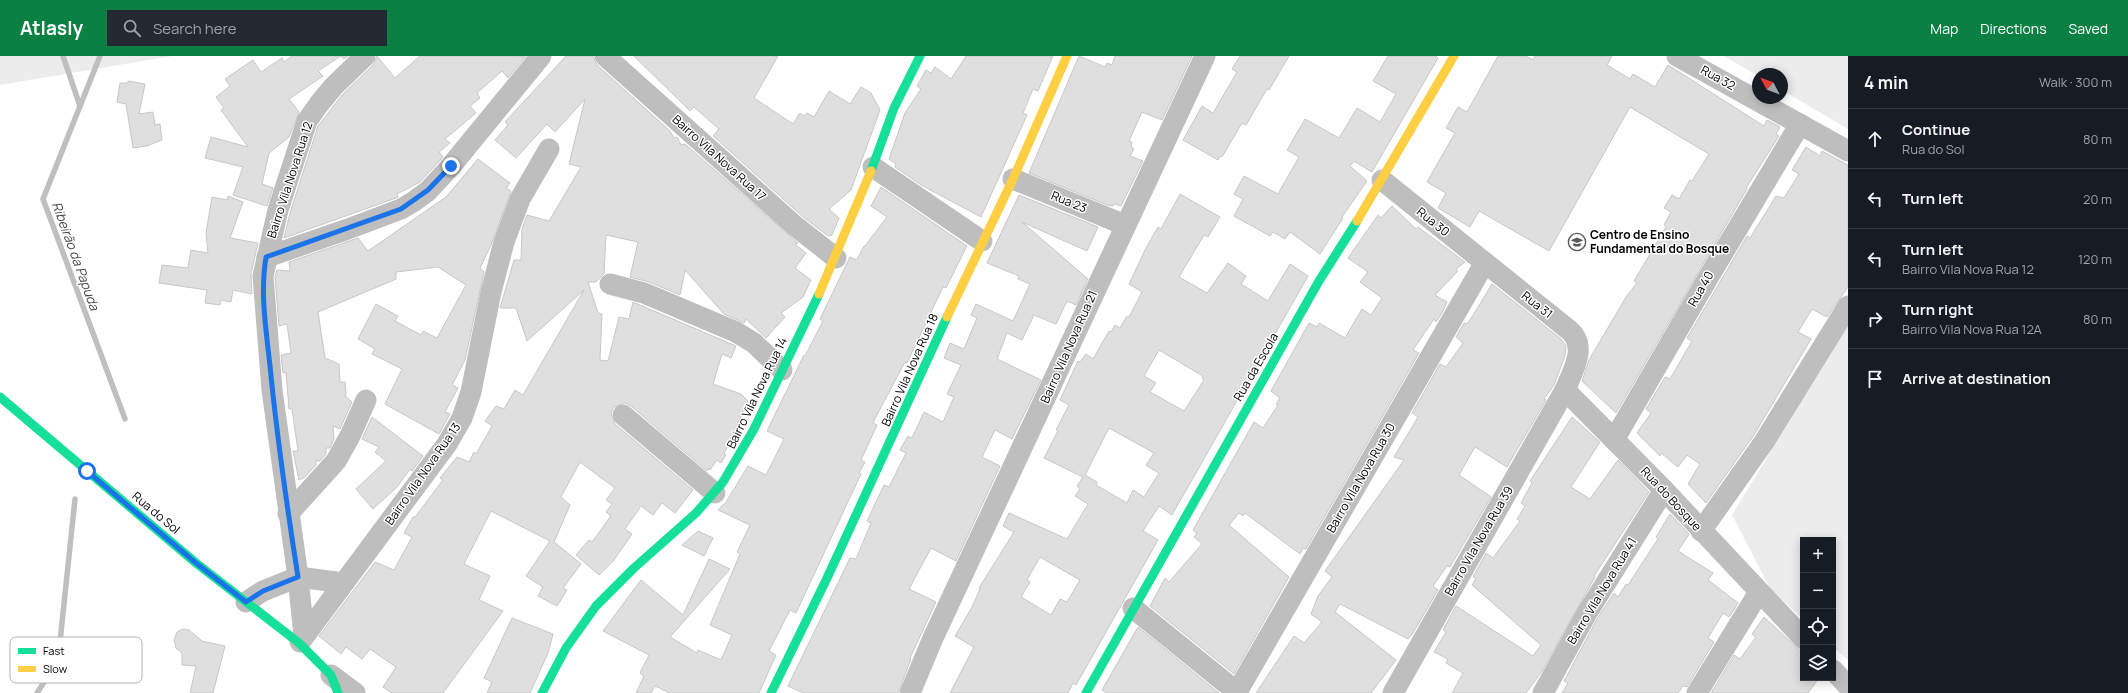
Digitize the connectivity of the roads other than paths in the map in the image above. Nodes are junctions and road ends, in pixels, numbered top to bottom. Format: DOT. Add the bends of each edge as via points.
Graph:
graph roads {
  1 [pos="365,56"];
  2 [pos="541,56"];
  3 [pos="605,56"];
  4 [pos="920,56"];
  5 [pos="1067,56"];
  6 [pos="1205,56"];
  7 [pos="1454,56"];
  8 [pos="1677,56"];
  9 [pos="1800,124"];
  10 [pos="549,149"];
  11 [pos="1848,151"];
  12 [pos="873,167"];
  13 [pos="1013,179"];
  14 [pos="1382,180"];
  15 [pos="1125,225"];
  16 [pos="982,241"];
  17 [pos="266,257"];
  18 [pos="836,258"];
  19 [pos="1484,264"];
  20 [pos="610,284"];
  21 [pos="1848,306"];
  22 [pos="782,370"];
  23 [pos="1565,390"];
  24 [pos="0,397"];
  25 [pos="366,400"];
  26 [pos="623,415"];
  27 [pos="1614,440"];
  28 [pos="1664,490"];
  29 [pos="715,493"];
  30 [pos="288,514"];
  31 [pos="1701,531"];
  32 [pos="298,577"];
  33 [pos="344,583"];
  34 [pos="1759,592"];
  35 [pos="246,602"];
  36 [pos="1133,608"];
  37 [pos="1800,635"];
  38 [pos="302,640"];
  39 [pos="1836,673"];
  40 [pos="334,684"];
  41 [pos="1848,686"];
  42 [pos="1090,691"];
  43 [pos="1237,692"];
  44 [pos="355,693"];
  45 [pos="542,693"];
  46 [pos="771,693"];
  47 [pos="910,693"];
  48 [pos="1393,693"];
  49 [pos="1543,693"];
  50 [pos="1698,693"];
  1 -- 17 [label="street, Bairro Vila Nova Rua 12" via="333,87 307,121 278,210"];
  2 -- 17 [label="street" via="451,166 414,202 348,229"];
  3 -- 18 [label="street, Bairro Vila Nova Rua 17" via="789,220"];
  4 -- 12 [label="street, Bairro Vila Nova Rua 14" via="894,105"];
  5 -- 13 [label="street, Bairro Vila Nova Rua 18"];
  6 -- 15 [label="street, Bairro Vila Nova Rua 21"];
  7 -- 14 [label="street, Rua da Escola"];
  8 -- 9 [label="street, Rua 32"];
  9 -- 11 [label="street"];
  9 -- 27 [label="street, Rua 40"];
  10 -- 33 [label="street, Bairro Vila Nova Rua 13" via="520,199 504,242 471,392 462,418 447,444"];
  12 -- 16 [label="street"];
  12 -- 18 [label="street, Bairro Vila Nova Rua 14"];
  13 -- 15 [label="street, Rua 23"];
  13 -- 16 [label="street, Bairro Vila Nova Rua 18"];
  14 -- 19 [label="street, Rua 30"];
  14 -- 36 [label="street, Rua da Escola" via="1319,281"];
  15 -- 47 [label="street, Bairro Vila Nova Rua 21" via="933,638"];
  16 -- 46 [label="street, Bairro Vila Nova Rua 18" via="832,570"];
  17 -- 30 [label="street, Bairro Vila Nova Rua 12" via="263,276 264,306"];
  18 -- 22 [label="street, Bairro Vila Nova Rua 14"];
  19 -- 23 [label="street, Rua 31" via="1573,334 1579,345 1579,352"];
  19 -- 43 [label="street, Bairro Vila Nova Rua 30"];
  20 -- 22 [label="street" via="644,293 736,332 754,344"];
  21 -- 31 [label="street" via="1764,442"];
  22 -- 29 [label="street, Bairro Vila Nova Rua 14" via="734,465"];
  23 -- 27 [label="street, Rua do Bosque"];
  23 -- 48 [label="street, Bairro Vila Nova Rua 39"];
  24 -- 35 [label="street, Rua do Sol" via="196,563"];
  25 -- 30 [label="street" via="336,462"];
  26 -- 29 [label="street"];
  27 -- 28 [label="street, Rua do Bosque"];
  28 -- 31 [label="street, Rua do Bosque"];
  28 -- 49 [label="street, Bairro Vila Nova Rua 41" via="1587,613"];
  29 -- 45 [label="street, Bairro Vila Nova Rua 14" via="690,520 619,581 596,606"];
  30 -- 32 [label="street, Bairro Vila Nova Rua 12"];
  31 -- 34 [label="street, Rua do Bosque"];
  32 -- 33 [label="street"];
  32 -- 35 [label="street" via="263,591"];
  32 -- 38 [label="street, Bairro Vila Nova Rua 12"];
  33 -- 38 [label="street, Bairro Vila Nova Rua 13"];
  34 -- 37 [label="street, Rua do Bosque"];
  34 -- 50 [label="street"];
  35 -- 38 [label="street, Rua do Sol"];
  36 -- 42 [label="street, Rua da Escola"];
  36 -- 43 [label="street"];
  38 -- 40 [label="street, Rua do Sol"];
  39 -- 41 [label="street"];
  40 -- 44 [label="street"];
}
